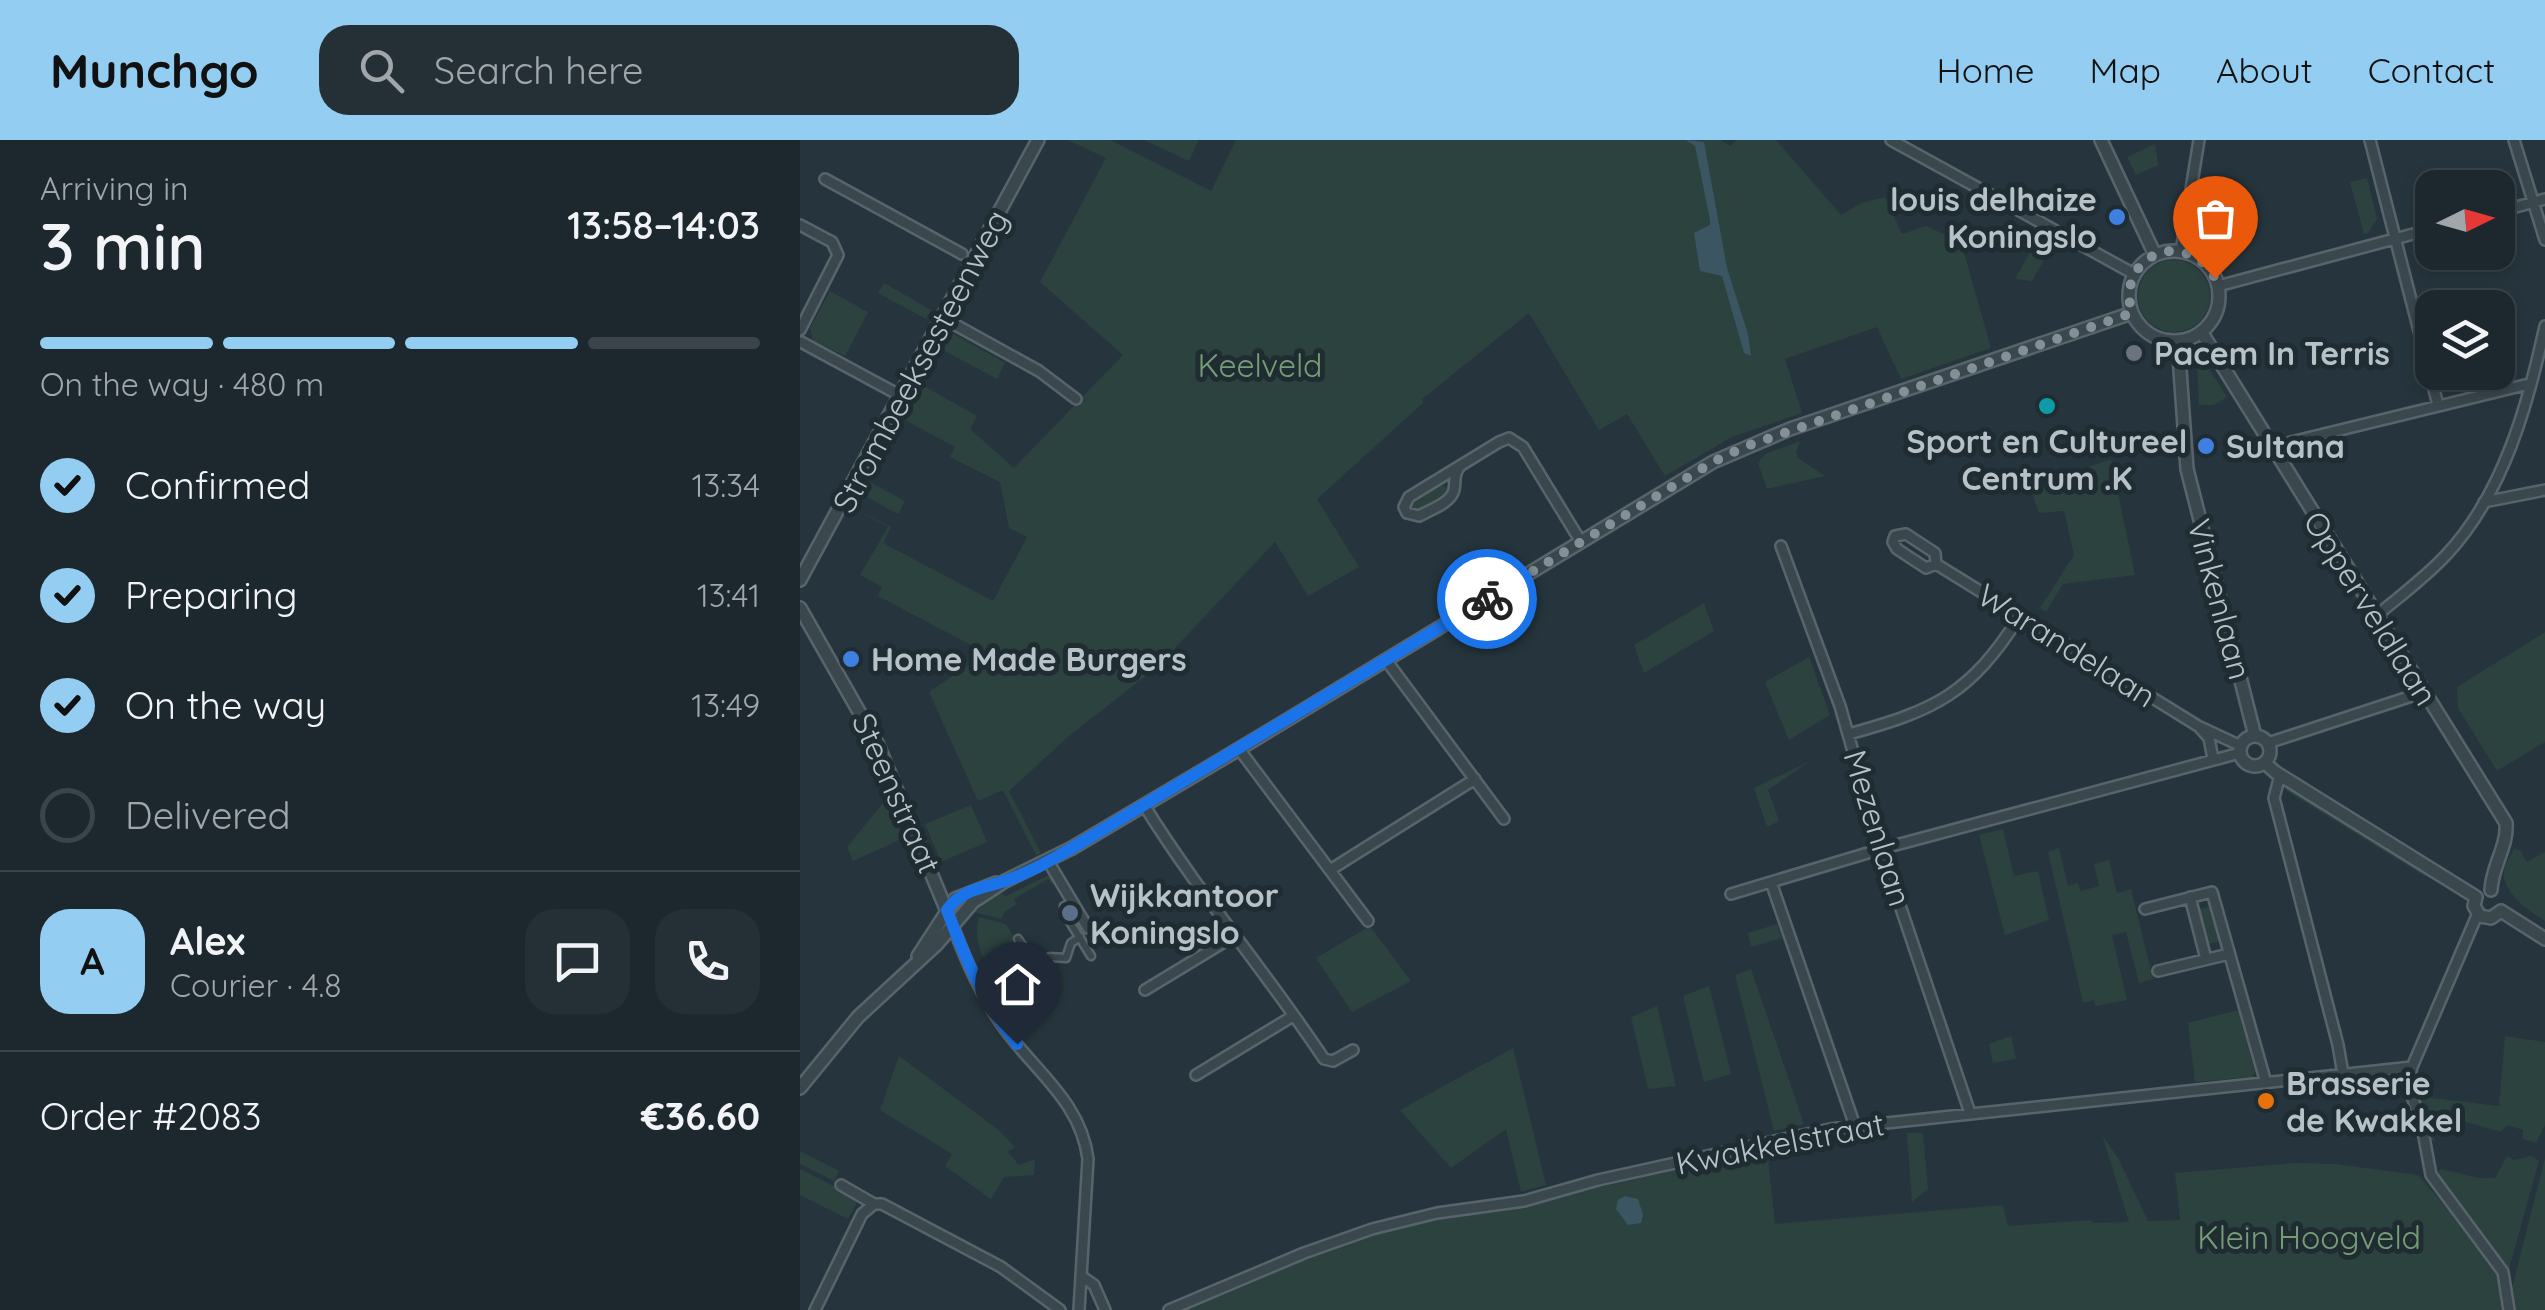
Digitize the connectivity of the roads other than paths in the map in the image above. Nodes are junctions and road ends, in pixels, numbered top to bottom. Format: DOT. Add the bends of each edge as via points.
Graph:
graph roads {
  1 [pos="1038,140"];
  2 [pos="1891,140"];
  3 [pos="2101,140"];
  4 [pos="2199,140"];
  5 [pos="2370,140"];
  6 [pos="2514,140"];
  7 [pos="824,179"];
  8 [pos="2545,198"];
  9 [pos="2534,202"];
  10 [pos="2515,207"];
  11 [pos="800,225"];
  12 [pos="2415,234"];
  13 [pos="2395,239"];
  14 [pos="2545,240"];
  15 [pos="2181,251"];
  16 [pos="962,254"];
  17 [pos="2155,255"];
  18 [pos="2134,274"];
  19 [pos="2218,286"];
  20 [pos="2132,313"];
  21 [pos="943,318"];
  22 [pos="2545,326"];
  23 [pos="800,330"];
  24 [pos="2202,333"];
  25 [pos="800,342"];
  26 [pos="2178,342"];
  27 [pos="2543,347"];
  28 [pos="2529,384"];
  29 [pos="901,396"];
  30 [pos="1076,399"];
  31 [pos="2438,405"];
  32 [pos="2273,450"];
  33 [pos="1461,465"];
  34 [pos="2545,490"];
  35 [pos="2484,502"];
  36 [pos="1581,542"];
  37 [pos="1781,546"];
  38 [pos="1936,564"];
  39 [pos="800,580"];
  40 [pos="800,608"];
  41 [pos="2020,616"];
  42 [pos="2376,616"];
  43 [pos="1386,660"];
  44 [pos="2424,692"];
  45 [pos="2198,726"];
  46 [pos="1849,734"];
  47 [pos="2255,736"];
  48 [pos="2268,743"];
  49 [pos="1239,749"];
  50 [pos="2240,750"];
  51 [pos="2213,760"];
  52 [pos="2265,763"];
  53 [pos="2280,775"];
  54 [pos="1474,780"];
  55 [pos="1144,805"];
  56 [pos="1504,819"];
  57 [pos="1882,849"];
  58 [pos="1048,861"];
  59 [pos="1330,870"];
  60 [pos="1004,881"];
  61 [pos="1771,882"];
  62 [pos="2491,890"];
  63 [pos="1731,894"];
  64 [pos="2476,897"];
  65 [pos="2190,898"];
  66 [pos="1064,906"];
  67 [pos="2144,909"];
  68 [pos="947,910"];
  69 [pos="2501,910"];
  70 [pos="2478,913"];
  71 [pos="1368,921"];
  72 [pos="953,926"];
  73 [pos="1088,928"];
  74 [pos="1234,936"];
  75 [pos="1080,937"];
  76 [pos="2545,938"];
  77 [pos="1018,939"];
  78 [pos="2230,954"];
  79 [pos="1028,955"];
  80 [pos="1091,956"];
  81 [pos="917,960"];
  82 [pos="2206,960"];
  83 [pos="2158,972"];
  84 [pos="998,988"];
  85 [pos="1144,990"];
  86 [pos="1294,1016"];
  87 [pos="1353,1050"];
  88 [pos="2412,1067"];
  89 [pos="2343,1074"];
  90 [pos="1196,1075"];
  91 [pos="2266,1083"];
  92 [pos="800,1088"];
  93 [pos="1970,1113"];
  94 [pos="1855,1126"];
  95 [pos="841,1185"];
  96 [pos="874,1204"];
  97 [pos="1084,1278"];
  98 [pos="815,1310"];
  99 [pos="1060,1310"];
  100 [pos="1080,1310"];
  101 [pos="1105,1310"];
  102 [pos="1168,1310"];
  103 [pos="2508,1310"];
  1 -- 21 [label="street, Strombeeksesteenweg"];
  2 -- 18 [label="street"];
  3 -- 17 [label="street"];
  4 -- 15 [label="street"];
  5 -- 13 [label="street"];
  6 -- 9 [label="street"];
  7 -- 16 [label="street, Strombeeksesteenweg"];
  8 -- 9 [label="street"];
  9 -- 10 [label="street"];
  9 -- 14 [label="street"];
  11 -- 23 [label="street" via="832,242 838,254"];
  12 -- 13 [label="street"];
  13 -- 19 [label="street"];
  13 -- 31 [label="street"];
  15 -- 17 [label="street"];
  15 -- 19 [label="street" via="2205,264"];
  17 -- 18 [label="street"];
  18 -- 20 [label="street"];
  19 -- 24 [label="street" via="2218,307"];
  20 -- 26 [label="street" via="2150,335"];
  20 -- 36 [label="street" via="1744,447"];
  21 -- 29 [label="street, Strombeeksesteenweg"];
  21 -- 30 [label="street"];
  22 -- 27 [label="street"];
  24 -- 26 [label="street"];
  24 -- 32 [label="street, Opperveldlaan"];
  25 -- 29 [label="street"];
  26 -- 47 [label="street, Vinkenlaan" via="2187,469"];
  27 -- 28 [label="street"];
  28 -- 31 [label="street"];
  28 -- 35 [label="street"];
  29 -- 39 [label="street, Strombeeksesteenweg"];
  31 -- 32 [label="street"];
  32 -- 42 [label="street, Opperveldlaan"];
  33 -- 33 [label="street" via="1406,500 1406,513 1420,516 1448,499"];
  33 -- 36 [label="street" via="1504,439 1515,440"];
  34 -- 35 [label="street"];
  35 -- 42 [label="street" via="2446,555"];
  36 -- 43 [label="street"];
  37 -- 46 [label="street, Mezenlaan"];
  38 -- 38 [label="street, Warandelaan" via="1936,553 1906,534 1895,536 1896,549 1926,568"];
  38 -- 41 [label="street, Warandelaan"];
  40 -- 68 [label="street, Steenstraat" via="874,736"];
  41 -- 45 [label="street, Warandelaan"];
  41 -- 46 [label="street" via="1990,660 1942,702"];
  42 -- 44 [label="street, Opperveldlaan"];
  43 -- 49 [label="street"];
  43 -- 54 [label="street"];
  44 -- 48 [label="street"];
  44 -- 62 [label="street, Opperveldlaan" via="2506,823"];
  45 -- 50 [label="street, Warandelaan"];
  45 -- 51 [label="street"];
  46 -- 57 [label="street, Mezenlaan"];
  47 -- 48 [label="street"];
  47 -- 50 [label="street"];
  48 -- 52 [label="street"];
  49 -- 55 [label="street"];
  49 -- 59 [label="street"];
  50 -- 51 [label="street"];
  50 -- 52 [label="street, Warandelaan" via="2248,765"];
  51 -- 57 [label="street"];
  52 -- 53 [label="street, Warandelaan"];
  53 -- 64 [label="street, Warandelaan"];
  53 -- 89 [label="street" via="2274,798"];
  54 -- 56 [label="street"];
  54 -- 59 [label="street"];
  55 -- 58 [label="street"];
  55 -- 74 [label="street"];
  57 -- 61 [label="street"];
  57 -- 93 [label="street, Mezenlaan"];
  58 -- 60 [label="street"];
  58 -- 73 [label="street"];
  59 -- 71 [label="street"];
  60 -- 68 [label="street" via="962,895"];
  60 -- 72 [label="street" via="968,906"];
  61 -- 63 [label="street"];
  61 -- 94 [label="street"];
  62 -- 64 [label="street"];
  62 -- 69 [label="street" via="2502,899"];
  64 -- 70 [label="street"];
  65 -- 67 [label="street"];
  65 -- 78 [label="street" via="2212,892"];
  65 -- 82 [label="street"];
  66 -- 75 [label="street"];
  68 -- 72 [label="street, Steenstraat"];
  68 -- 81 [label="street"];
  69 -- 70 [label="street" via="2491,918"];
  69 -- 76 [label="street"];
  70 -- 88 [label="street"];
  72 -- 81 [label="street"];
  72 -- 97 [label="street, Steenstraat" via="999,1021 1082,1127 1088,1159"];
  74 -- 85 [label="street"];
  74 -- 86 [label="street"];
  75 -- 79 [label="street" via="1066,958 1035,962"];
  75 -- 80 [label="street"];
  77 -- 79 [label="street"];
  78 -- 82 [label="street"];
  78 -- 91 [label="street"];
  79 -- 84 [label="street"];
  81 -- 92 [label="street"];
  82 -- 83 [label="street"];
  86 -- 87 [label="street" via="1327,1061"];
  86 -- 90 [label="street"];
  88 -- 89 [label="street, Kwakkelstraat"];
  88 -- 103 [label="street" via="2409,1091 2431,1175 2503,1272"];
  89 -- 91 [label="street, Kwakkelstraat"];
  91 -- 93 [label="street, Kwakkelstraat"];
  93 -- 94 [label="street, Kwakkelstraat"];
  94 -- 102 [label="street, Kwakkelstraat" via="1372,1229"];
  95 -- 96 [label="street"];
  96 -- 98 [label="street" via="854,1228"];
  96 -- 99 [label="street" via="980,1255"];
  97 -- 100 [label="street, Steenstraat"];
  97 -- 101 [label="street"];
}
